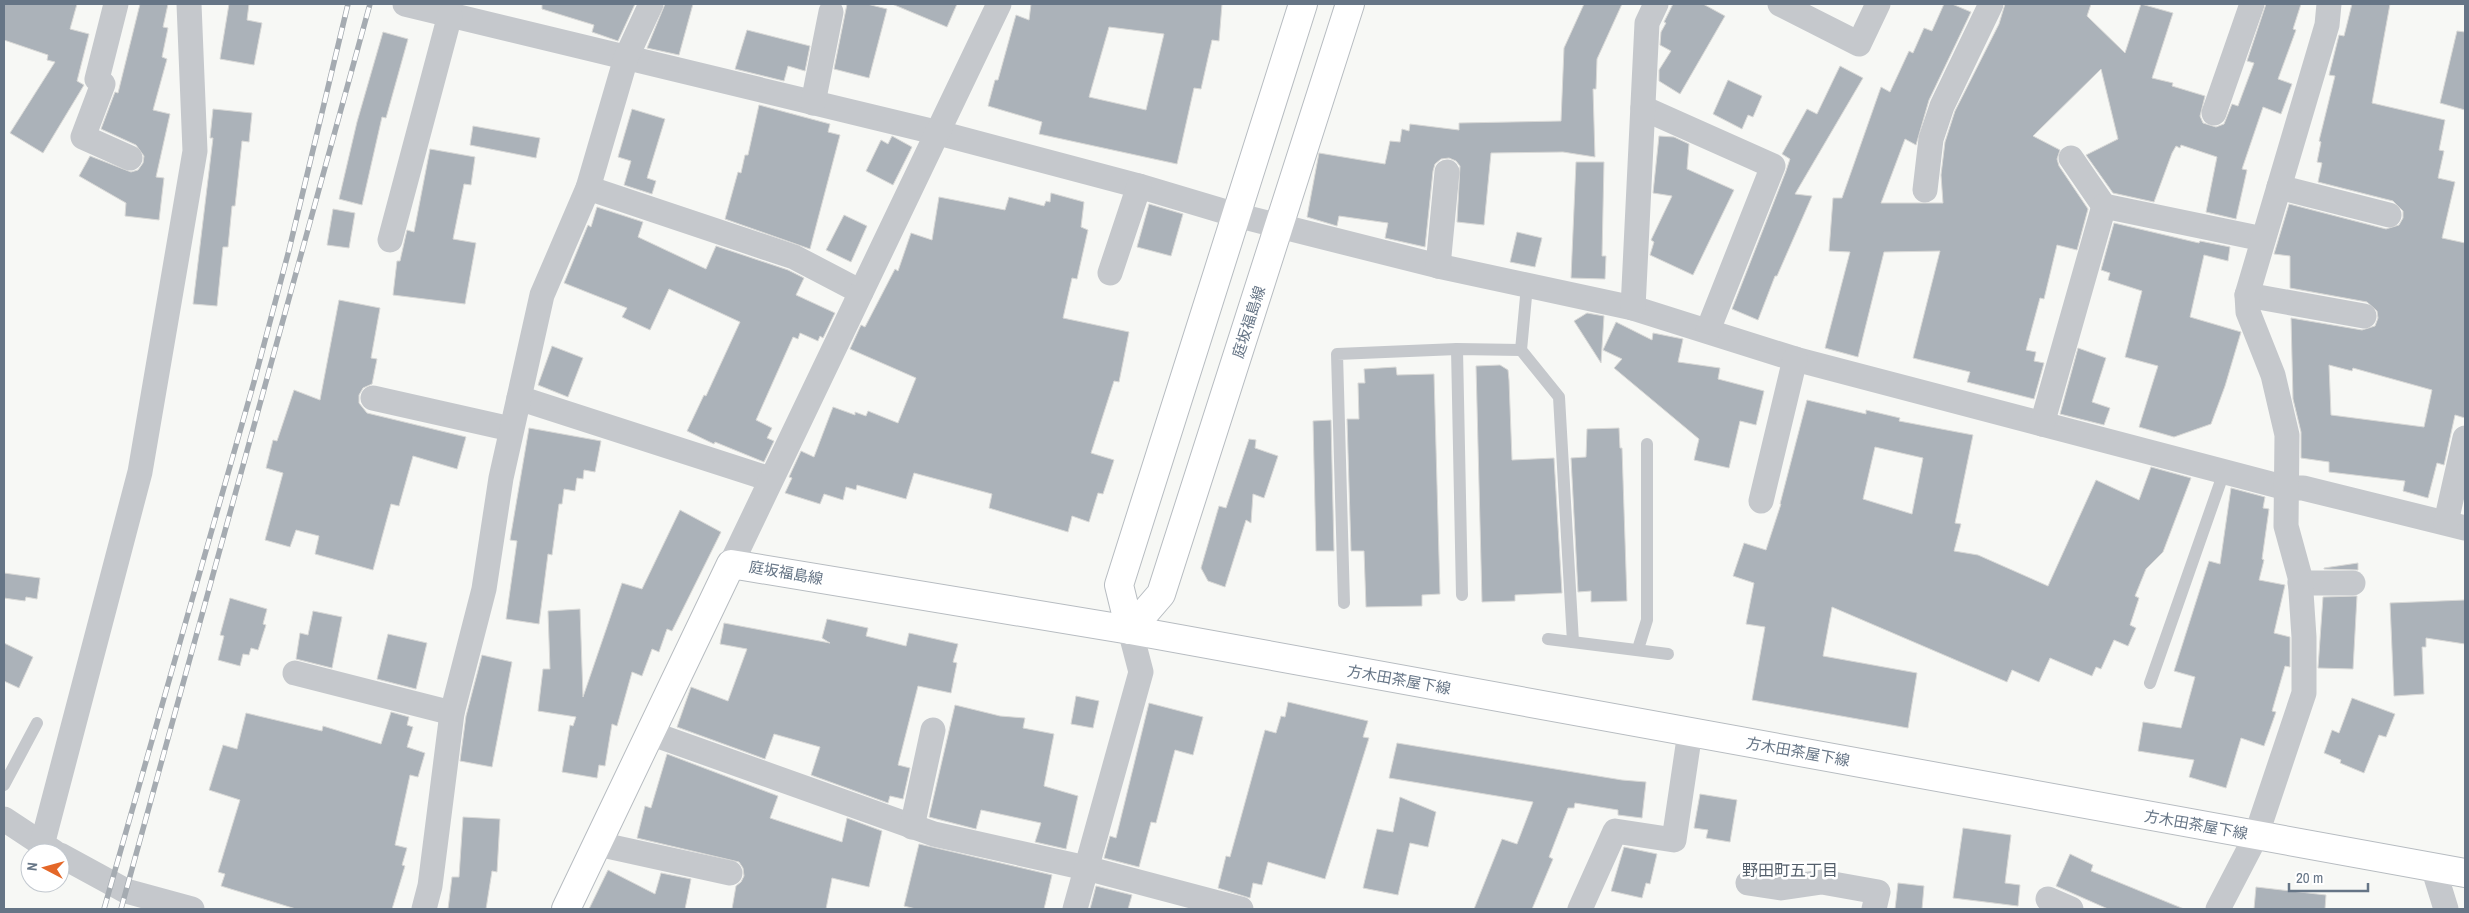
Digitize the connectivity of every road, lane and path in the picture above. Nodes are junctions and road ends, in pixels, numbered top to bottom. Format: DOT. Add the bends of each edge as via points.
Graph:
graph roads {
  1 [pos="116,4"];
  2 [pos="189,4"];
  3 [pos="405,4"];
  4 [pos="651,4"];
  5 [pos="999,4"];
  6 [pos="1303,4"];
  7 [pos="1350,4"];
  8 [pos="1656,4"];
  9 [pos="1780,4"];
  10 [pos="1878,4"];
  11 [pos="1991,4"];
  12 [pos="2252,4"];
  13 [pos="2329,4"];
  14 [pos="830,12"];
  15 [pos="465,13"];
  16 [pos="626,58"];
  17 [pos="813,103"];
  18 [pos="1643,108"];
  19 [pos="2214,113"];
  20 [pos="939,133"];
  21 [pos="130,158"];
  22 [pos="2071,158"];
  23 [pos="1447,172"];
  24 [pos="1138,186"];
  25 [pos="2279,186"];
  26 [pos="588,188"];
  27 [pos="1925,190"];
  28 [pos="2104,206"];
  29 [pos="1236,215"];
  30 [pos="2389,215"];
  31 [pos="1280,226"];
  32 [pos="2262,239"];
  33 [pos="390,240"];
  34 [pos="1438,266"];
  35 [pos="1110,273"];
  36 [pos="1527,286"];
  37 [pos="861,292"];
  38 [pos="2247,294"];
  39 [pos="1633,308"];
  40 [pos="2364,316"];
  41 [pos="1708,330"];
  42 [pos="1457,349"];
  43 [pos="1521,350"];
  44 [pos="1795,359"];
  45 [pos="374,398"];
  46 [pos="519,398"];
  47 [pos="2042,424"];
  48 [pos="511,429"];
  49 [pos="2465,438"];
  50 [pos="1647,444"];
  51 [pos="2224,472"];
  52 [pos="770,479"];
  53 [pos="2286,488"];
  54 [pos="1761,501"];
  55 [pos="2455,525"];
  56 [pos="731,564"];
  57 [pos="2300,583"];
  58 [pos="2352,583"];
  59 [pos="1462,596"];
  60 [pos="1344,603"];
  61 [pos="1130,630"];
  62 [pos="1548,639"];
  63 [pos="1573,642"];
  64 [pos="1638,649"];
  65 [pos="1668,654"];
  66 [pos="295,673"];
  67 [pos="2150,683"];
  68 [pos="452,713"];
  69 [pos="36,723"];
  70 [pos="933,730"];
  71 [pos="1690,732"];
  72 [pos="650,733"];
  73 [pos="4,785"];
  74 [pos="4,819"];
  75 [pos="912,827"];
  76 [pos="2256,836"];
  77 [pos="41,843"];
  78 [pos="55,843"];
  79 [pos="598,844"];
  80 [pos="70,860"];
  81 [pos="2433,867"];
  82 [pos="1086,868"];
  83 [pos="730,873"];
  84 [pos="2465,873"];
  85 [pos="1748,883"];
  86 [pos="2048,899"];
  87 [pos="192,909"];
  88 [pos="424,909"];
  89 [pos="566,909"];
  90 [pos="1075,909"];
  91 [pos="1241,909"];
  92 [pos="1580,909"];
  93 [pos="1874,909"];
  94 [pos="2071,909"];
  95 [pos="2218,909"];
  96 [pos="2446,909"];
  1 -- 21 [label="street" via="97,79 103,84 83,137"];
  2 -- 78 [label="street" via="195,151 140,472"];
  3 -- 15 [label="street"];
  4 -- 16 [label="street"];
  5 -- 20 [label="street"];
  6 -- 29 [label="main road"];
  7 -- 31 [label="main road, 庭坂福島線"];
  8 -- 18 [label="street" via="1647,23"];
  9 -- 10 [label="street" via="1859,44"];
  11 -- 27 [label="street" via="1942,106 1931,139"];
  12 -- 19 [label="street"];
  13 -- 25 [label="street" via="2327,25"];
  14 -- 17 [label="street"];
  15 -- 16 [label="street"];
  15 -- 33 [label="street"];
  16 -- 17 [label="street"];
  16 -- 26 [label="street"];
  17 -- 20 [label="street"];
  18 -- 39 [label="street"];
  18 -- 41 [label="street" via="1773,166"];
  20 -- 24 [label="street"];
  20 -- 37 [label="street"];
  22 -- 28 [label="street"];
  23 -- 34 [label="street"];
  24 -- 29 [label="street"];
  24 -- 35 [label="street"];
  25 -- 30 [label="street"];
  25 -- 32 [label="street"];
  26 -- 37 [label="street" via="794,257"];
  26 -- 46 [label="street" via="542,295"];
  28 -- 32 [label="street"];
  28 -- 47 [label="street"];
  29 -- 31 [label="street"];
  29 -- 61 [label="main road" via="1119,585"];
  31 -- 34 [label="street"];
  31 -- 61 [label="main road, 庭坂福島線" via="1161,594"];
  32 -- 38 [label="street"];
  34 -- 36 [label="street"];
  36 -- 39 [label="street"];
  36 -- 43 [label="lane"];
  37 -- 52 [label="street"];
  38 -- 40 [label="street"];
  38 -- 53 [label="street" via="2248,312 2273,374 2288,436"];
  39 -- 41 [label="street"];
  41 -- 44 [label="street"];
  42 -- 43 [label="lane"];
  42 -- 59 [label="lane"];
  42 -- 60 [label="lane" via="1337,354"];
  43 -- 63 [label="lane" via="1559,397"];
  44 -- 47 [label="street"];
  44 -- 54 [label="street"];
  45 -- 48 [label="street"];
  46 -- 48 [label="street"];
  46 -- 52 [label="street"];
  47 -- 51 [label="street"];
  48 -- 68 [label="street" via="500,478 484,589"];
  49 -- 55 [label="street"];
  50 -- 64 [label="lane" via="1648,620"];
  51 -- 53 [label="street"];
  51 -- 67 [label="lane"];
  52 -- 56 [label="street"];
  53 -- 55 [label="street" via="2303,488"];
  53 -- 57 [label="street" via="2286,526"];
  56 -- 61 [label="main road, 庭坂福島線"];
  56 -- 72 [label="main road, 庭坂福島線"];
  57 -- 58 [label="street"];
  57 -- 76 [label="street" via="2304,693"];
  61 -- 71 [label="main road, 方木田茶屋下線"];
  61 -- 82 [label="street" via="1141,672"];
  62 -- 63 [label="lane"];
  63 -- 64 [label="lane"];
  64 -- 65 [label="lane"];
  66 -- 68 [label="street"];
  68 -- 88 [label="street" via="430,886"];
  69 -- 73 [label="lane"];
  70 -- 75 [label="street"];
  71 -- 76 [label="main road, 方木田茶屋下線"];
  71 -- 92 [label="street" via="1674,840 1615,831"];
  72 -- 75 [label="street"];
  72 -- 79 [label="main road, 庭坂福島線"];
  74 -- 77 [label="street"];
  75 -- 82 [label="street"];
  76 -- 81 [label="main road, 方木田茶屋下線"];
  76 -- 95 [label="street"];
  79 -- 83 [label="street"];
  79 -- 89 [label="main road, 庭坂福島線"];
  80 -- 87 [label="street" via="126,891"];
  81 -- 84 [label="main road, 方木田茶屋下線"];
  81 -- 96 [label="street"];
  82 -- 90 [label="street"];
  82 -- 91 [label="street"];
  85 -- 93 [label="street" via="1781,888 1822,882 1878,892"];
  86 -- 94 [label="street"];
}
